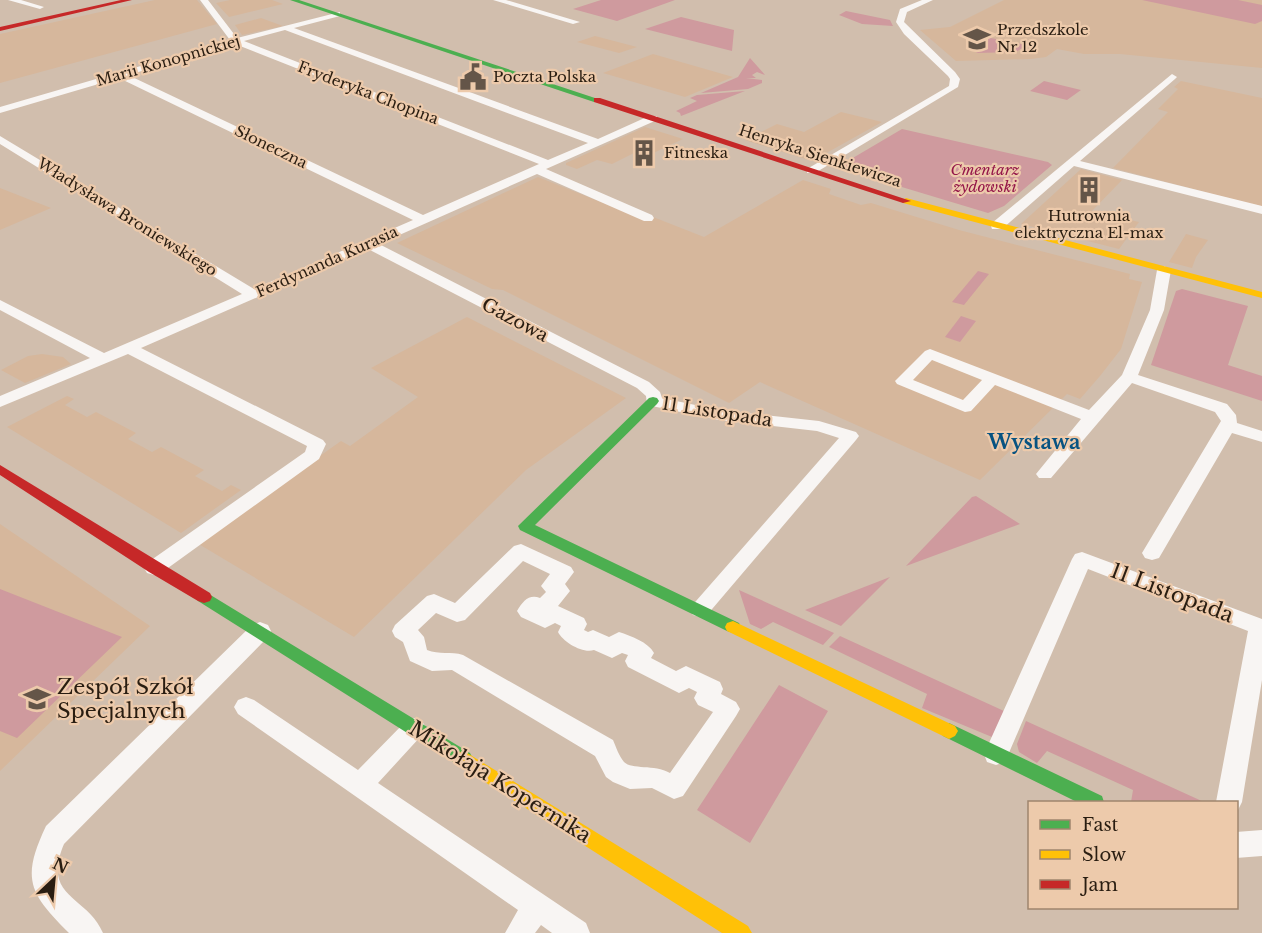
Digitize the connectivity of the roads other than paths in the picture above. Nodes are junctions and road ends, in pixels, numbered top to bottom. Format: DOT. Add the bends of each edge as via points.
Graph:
graph roads {
  1 [pos="12,0"];
  2 [pos="129,0"];
  3 [pos="204,0"];
  4 [pos="293,0"];
  5 [pos="316,0"];
  6 [pos="497,0"];
  7 [pos="929,0"];
  8 [pos="40,7"];
  9 [pos="337,14"];
  10 [pos="576,22"];
  11 [pos="374,26"];
  12 [pos="286,28"];
  13 [pos="0,29"];
  14 [pos="235,41"];
  15 [pos="120,75"];
  16 [pos="1172,77"];
  17 [pos="0,110"];
  18 [pos="653,118"];
  19 [pos="0,139"];
  20 [pos="597,142"];
  21 [pos="1072,162"];
  22 [pos="542,166"];
  23 [pos="811,171"];
  24 [pos="1262,210"];
  25 [pos="648,218"];
  26 [pos="423,220"];
  27 [pos="997,226"];
  28 [pos="368,244"];
  29 [pos="1164,270"];
  30 [pos="254,295"];
  31 [pos="1262,295"];
  32 [pos="0,304"];
  33 [pos="129,348"];
  34 [pos="104,359"];
  35 [pos="1129,377"];
  36 [pos="992,379"];
  37 [pos="653,401"];
  38 [pos="0,402"];
  39 [pos="1092,417"];
  40 [pos="1228,426"];
  41 [pos="1262,437"];
  42 [pos="0,469"];
  43 [pos="1045,474"];
  44 [pos="1152,553"];
  45 [pos="154,568"];
  46 [pos="700,609"];
  47 [pos="260,631"];
  48 [pos="246,707"];
  49 [pos="728,709"];
  50 [pos="414,728"];
  51 [pos="996,754"];
  52 [pos="360,785"];
  53 [pos="1093,801"];
  54 [pos="1229,801"];
  55 [pos="537,906"];
  56 [pos="89,933"];
  57 [pos="519,933"];
  58 [pos="576,933"];
  59 [pos="741,933"];
  1 -- 8 [label="street"];
  2 -- 13 [label="street"];
  3 -- 14 [label="street"];
  4 -- 9 [label="street, Henryka Sienkiewicza"];
  5 -- 11 [label="street, Henryka Sienkiewicza"];
  6 -- 10 [label="street"];
  7 -- 23 [label="street" via="908,8 900,22 952,74 953,87"];
  9 -- 11 [label="street, Henryka Sienkiewicza"];
  9 -- 12 [label="street, Marii Konopnickiej"];
  11 -- 18 [label="street, Henryka Sienkiewicza"];
  12 -- 14 [label="street, Marii Konopnickiej"];
  12 -- 20 [label="street"];
  14 -- 15 [label="street, Marii Konopnickiej"];
  14 -- 22 [label="street, Fryderyka Chopina"];
  15 -- 17 [label="street, Marii Konopnickiej"];
  15 -- 26 [label="street, Słoneczna"];
  16 -- 21 [label="street"];
  18 -- 20 [label="street, Ferdynanda Kurasia"];
  18 -- 23 [label="street, Henryka Sienkiewicza"];
  19 -- 30 [label="street, Władysława Broniewskiego"];
  20 -- 22 [label="street, Ferdynanda Kurasia"];
  21 -- 24 [label="street"];
  21 -- 27 [label="street"];
  22 -- 25 [label="street, Fryderyka Chopina"];
  22 -- 26 [label="street, Ferdynanda Kurasia"];
  23 -- 27 [label="street, Henryka Sienkiewicza"];
  26 -- 28 [label="street, Ferdynanda Kurasia"];
  27 -- 29 [label="street, Henryka Sienkiewicza"];
  28 -- 30 [label="street, Ferdynanda Kurasia"];
  28 -- 37 [label="street, Gazowa" via="643,385 654,395"];
  29 -- 31 [label="street, Henryka Sienkiewicza"];
  29 -- 35 [label="street" via="1157,310"];
  30 -- 33 [label="street, Ferdynanda Kurasia"];
  32 -- 34 [label="street"];
  33 -- 34 [label="street, Ferdynanda Kurasia"];
  33 -- 45 [label="street" via="317,444 313,455"];
  34 -- 38 [label="street, Ferdynanda Kurasia"];
  35 -- 39 [label="street"];
  35 -- 40 [label="street" via="1221,408 1228,415"];
  36 -- 36 [label="street" via="930,354 903,381 965,407"];
  36 -- 39 [label="street"];
  37 -- 46 [label="street, 11 Listopada" via="525,526"];
  37 -- 46 [label="street, 11 Listopada" via="719,416 819,426 850,436"];
  39 -- 43 [label="street"];
  40 -- 41 [label="street"];
  40 -- 44 [label="street, 11 Listopada"];
  42 -- 45 [label="street, Mikołaja Kopernika"];
  45 -- 47 [label="street, Mikołaja Kopernika"];
  46 -- 51 [label="street, 11 Listopada"];
  47 -- 50 [label="street, Mikołaja Kopernika"];
  47 -- 56 [label="street" via="54,835 44,855 42,875 50,892"];
  48 -- 52 [label="street"];
  49 -- 49 [label="street" via="674,788 655,777 630,778 615,769 604,747 455,661 432,662 418,655 413,637 403,631 434,602 456,615 521,551 564,572 551,586 560,591 543,608 534,604 528,611 545,620 553,612 576,624 569,632 589,643 592,639 612,649 619,641 643,653 636,662 679,684 686,675 712,689 706,698"];
  50 -- 52 [label="street"];
  50 -- 59 [label="street, Mikołaja Kopernika"];
  51 -- 53 [label="street, 11 Listopada"];
  51 -- 54 [label="street, 11 Listopada" via="1082,559 1260,627"];
  52 -- 55 [label="street"];
  55 -- 57 [label="street"];
  55 -- 58 [label="street"];
}
